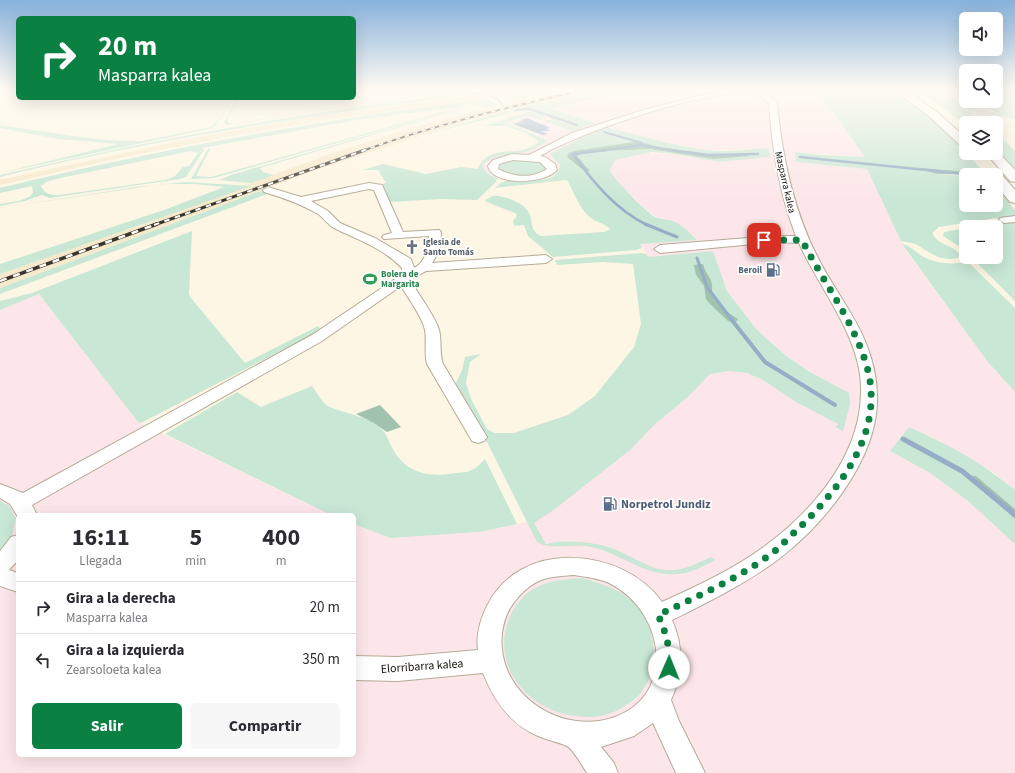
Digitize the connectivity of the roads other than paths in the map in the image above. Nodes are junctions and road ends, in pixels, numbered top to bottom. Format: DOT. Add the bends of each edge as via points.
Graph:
graph roads {
  1 [pos="601,126"];
  2 [pos="776,126"];
  3 [pos="946,126"];
  4 [pos="959,138"];
  5 [pos="532,157"];
  6 [pos="998,160"];
  7 [pos="1015,178"];
  8 [pos="1003,185"];
  9 [pos="268,190"];
  10 [pos="1015,199"];
  11 [pos="301,200"];
  12 [pos="399,235"];
  13 [pos="371,240"];
  14 [pos="802,240"];
  15 [pos="660,249"];
  16 [pos="399,258"];
  17 [pos="546,259"];
  18 [pos="422,269"];
  19 [pos="406,277"];
  20 [pos="478,437"];
  21 [pos="0,491"];
  22 [pos="24,508"];
  23 [pos="16,546"];
  24 [pos="0,565"];
  25 [pos="0,576"];
  26 [pos="16,582"];
  27 [pos="658,615"];
  28 [pos="490,661"];
  29 [pos="356,668"];
  30 [pos="658,700"];
  31 [pos="576,735"];
  32 [pos="604,773"];
  33 [pos="691,773"];
  1 -- 5 [label="street, Masparra kalea" via="576,134"];
  2 -- 14 [label="street, Masparra kalea" via="789,204"];
  3 -- 4 [label="highway"];
  5 -- 5 [label="street" via="503,159 496,162 494,170 508,177 524,178 540,176 552,170 548,162"];
  6 -- 7 [label="highway"];
  8 -- 10 [label="highway"];
  9 -- 11 [label="street"];
  11 -- 12 [label="street" via="369,186 378,187"];
  11 -- 13 [label="street" via="324,213 336,225"];
  12 -- 13 [label="street"];
  12 -- 18 [label="street" via="435,232 434,250"];
  13 -- 16 [label="street"];
  14 -- 15 [label="street" via="773,239"];
  14 -- 27 [label="street, Masparra kalea" via="851,327 867,368 869,415 856,458 824,504 774,551 725,582"];
  16 -- 18 [label="street"];
  16 -- 19 [label="street" via="408,268"];
  17 -- 18 [label="street" via="446,264"];
  18 -- 19 [label="street"];
  19 -- 20 [label="street" via="406,284 432,328 433,357 436,364"];
  19 -- 22 [label="street" via="317,338"];
  21 -- 22 [label="street" via="9,493"];
  23 -- 24 [label="street"];
  25 -- 26 [label="street"];
  27 -- 28 [label="street" via="642,595 622,579 598,569 574,566 549,568 527,577 508,592 495,612 489,635"];
  27 -- 30 [label="street" via="667,636 670,657 667,679"];
  28 -- 29 [label="street, Elorribarra kalea" via="398,669"];
  28 -- 31 [label="street" via="498,682 511,701 529,718 551,729"];
  30 -- 31 [label="street" via="643,716 624,728 601,734"];
  30 -- 33 [label="street" via="668,728"];
  31 -- 32 [label="street"];
}
